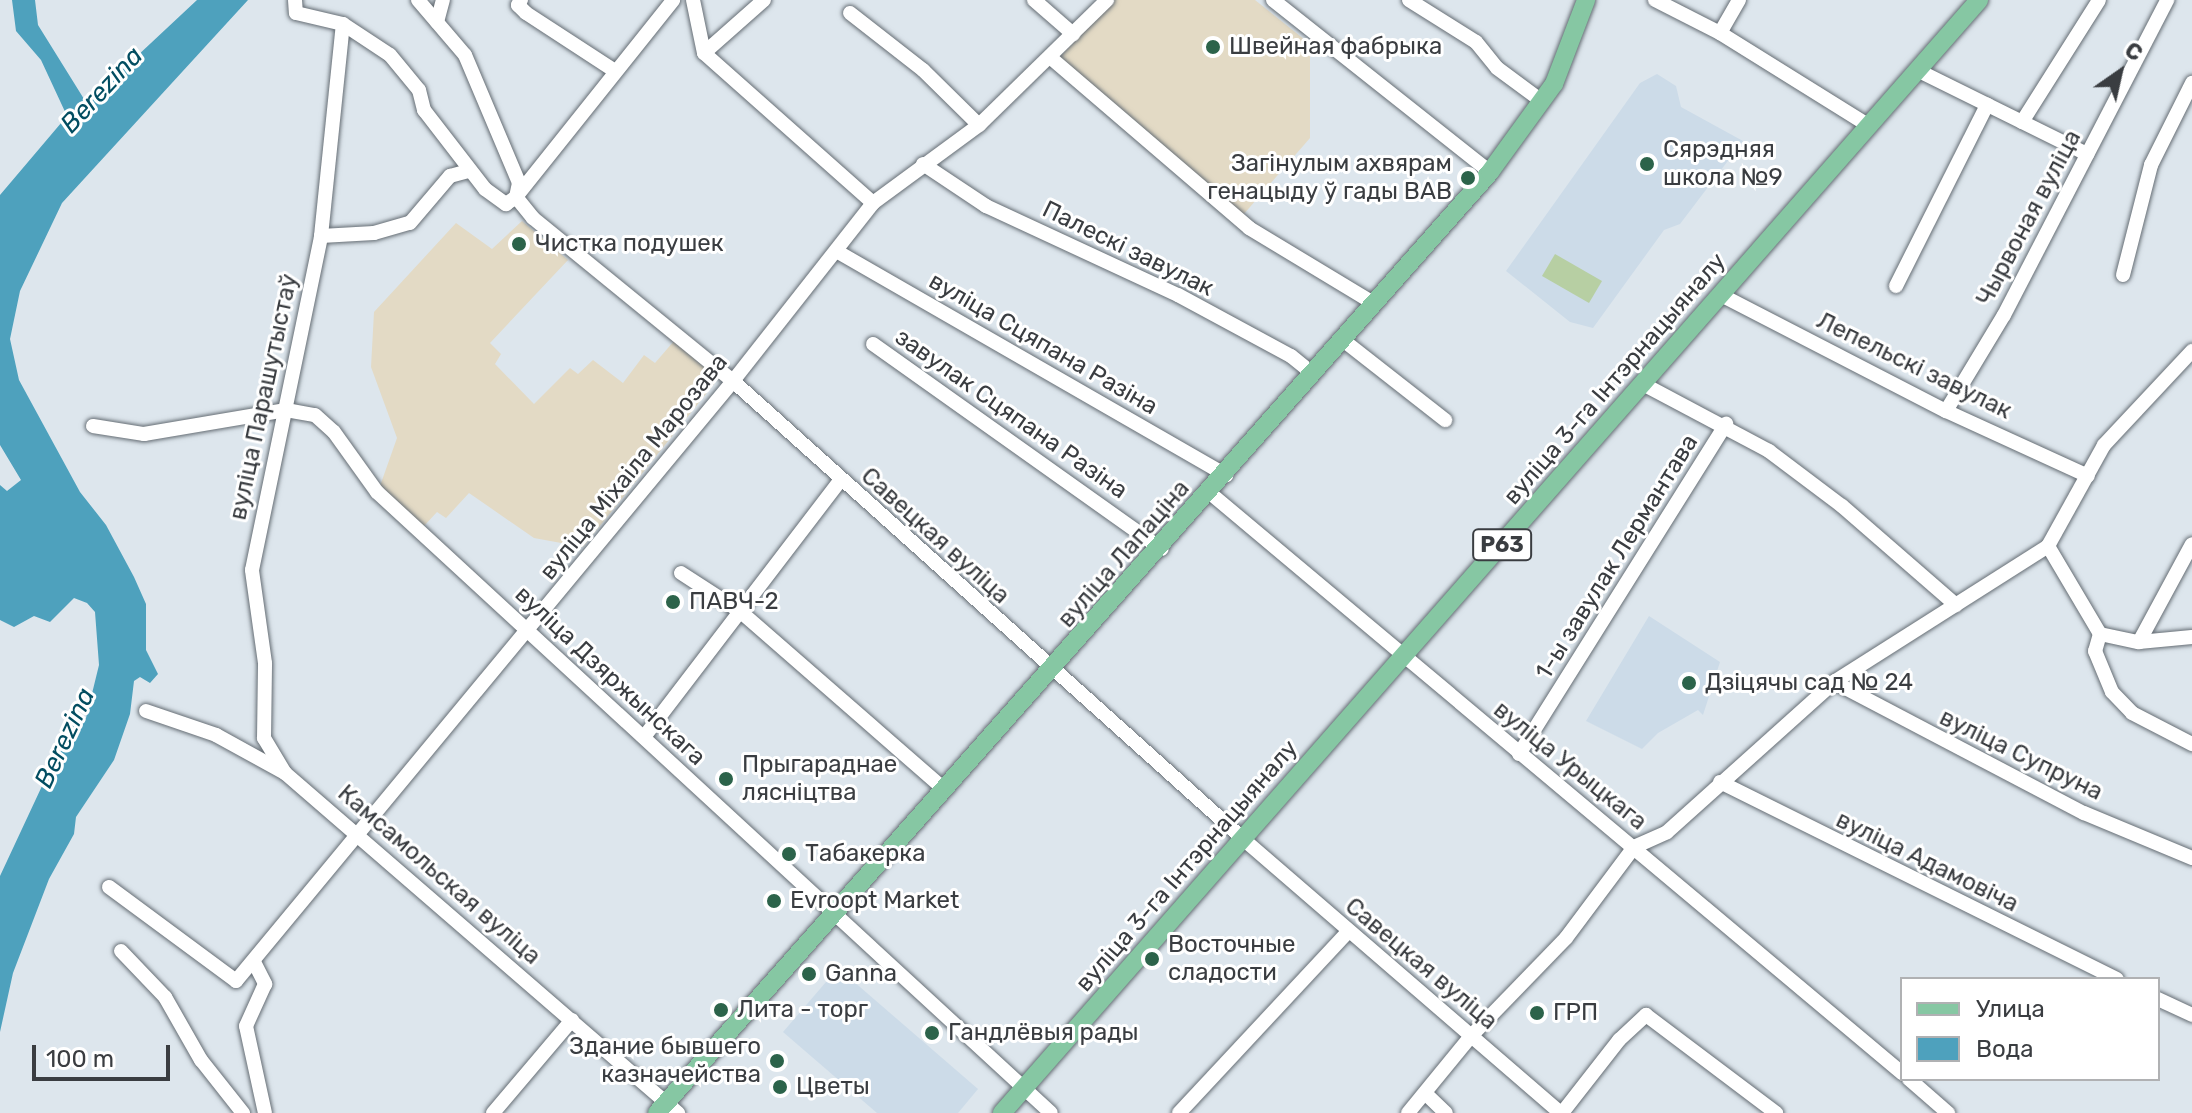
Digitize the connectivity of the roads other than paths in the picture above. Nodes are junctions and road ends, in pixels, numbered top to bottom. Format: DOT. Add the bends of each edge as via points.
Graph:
graph roads {
  1 [pos="418,0"];
  2 [pos="443,0"];
  3 [pos="521,0"];
  4 [pos="673,0"];
  5 [pos="693,0"];
  6 [pos="764,0"];
  7 [pos="1034,0"];
  8 [pos="1107,0"];
  9 [pos="1273,0"];
  10 [pos="1409,0"];
  11 [pos="1586,0"];
  12 [pos="1655,0"];
  13 [pos="1739,0"];
  14 [pos="1979,0"];
  15 [pos="2099,0"];
  16 [pos="2167,0"];
  17 [pos="294,5"];
  18 [pos="850,13"];
  19 [pos="437,22"];
  20 [pos="343,24"];
  21 [pos="1720,33"];
  22 [pos="1073,34"];
  23 [pos="704,53"];
  24 [pos="1051,58"];
  25 [pos="1917,70"];
  26 [pos="615,71"];
  27 [pos="2192,83"];
  28 [pos="1543,102"];
  29 [pos="1987,105"];
  30 [pos="2022,122"];
  31 [pos="979,125"];
  32 [pos="1868,125"];
  33 [pos="2087,154"];
  34 [pos="923,164"];
  35 [pos="469,171"];
  36 [pos="1490,172"];
  37 [pos="516,197"];
  38 [pos="873,203"];
  39 [pos="321,236"];
  40 [pos="838,252"];
  41 [pos="2123,275"];
  42 [pos="1896,286"];
  43 [pos="1721,295"];
  44 [pos="1375,304"];
  45 [pos="1343,340"];
  46 [pos="873,344"];
  47 [pos="2192,351"];
  48 [pos="1313,374"];
  49 [pos="733,381"];
  50 [pos="1643,384"];
  51 [pos="286,410"];
  52 [pos="1946,411"];
  53 [pos="1445,420"];
  54 [pos="1726,424"];
  55 [pos="93,426"];
  56 [pos="1226,475"];
  57 [pos="2088,476"];
  58 [pos="840,481"];
  59 [pos="1210,493"];
  60 [pos="2192,544"];
  61 [pos="2048,546"];
  62 [pos="1161,549"];
  63 [pos="681,573"];
  64 [pos="1956,605"];
  65 [pos="741,612"];
  66 [pos="528,631"];
  67 [pos="2100,634"];
  68 [pos="2192,637"];
  69 [pos="2139,642"];
  70 [pos="1404,658"];
  71 [pos="1054,670"];
  72 [pos="1834,682"];
  73 [pos="146,711"];
  74 [pos="644,737"];
  75 [pos="2192,744"];
  76 [pos="1519,754"];
  77 [pos="285,773"];
  78 [pos="1720,782"];
  79 [pos="945,790"];
  80 [pos="361,834"];
  81 [pos="1242,838"];
  82 [pos="1634,847"];
  83 [pos="2192,858"];
  84 [pos="109,887"];
  85 [pos="834,915"];
  86 [pos="1348,932"];
  87 [pos="121,951"];
  88 [pos="254,962"];
  89 [pos="2113,977"];
  90 [pos="2160,1000"];
  91 [pos="2192,1015"];
  92 [pos="572,1020"];
  93 [pos="1471,1036"];
  94 [pos="1900,1071"];
  95 [pos="1911,1081"];
  96 [pos="1023,1089"];
  97 [pos="1425,1093"];
  98 [pos="667,1110"];
  99 [pos="243,1113"];
  100 [pos="265,1113"];
  101 [pos="493,1113"];
  102 [pos="1002,1113"];
  103 [pos="1051,1113"];
  104 [pos="1179,1113"];
  105 [pos="1408,1113"];
  106 [pos="1446,1113"];
  107 [pos="1561,1113"];
  108 [pos="1776,1113"];
  109 [pos="1948,1113"];
  1 -- 19 [label="street"];
  2 -- 19 [label="street"];
  3 -- 26 [label="street" via="518,5 526,13"];
  4 -- 26 [label="street"];
  5 -- 23 [label="street"];
  6 -- 23 [label="street"];
  7 -- 22 [label="street"];
  8 -- 22 [label="street, вуліца Міхаіла Марозава"];
  9 -- 36 [label="street"];
  10 -- 28 [label="street" via="1476,42 1497,68"];
  11 -- 28 [label="main road, вуліца Лапаціна" via="1563,67"];
  12 -- 21 [label="street"];
  13 -- 21 [label="street"];
  14 -- 25 [label="main road, вуліца 3-га Інтэрнацыяналу / Р63"];
  15 -- 30 [label="street"];
  16 -- 33 [label="street, Чырвоная вуліца"];
  17 -- 20 [label="street, Савецкая вуліца"];
  18 -- 31 [label="street" via="923,70"];
  19 -- 37 [label="street" via="465,55 519,183"];
  20 -- 35 [label="street, Савецкая вуліца" via="390,55"];
  20 -- 39 [label="street, вуліца Парашутыстаў"];
  21 -- 32 [label="street"];
  22 -- 24 [label="street, вуліца Міхаіла Марозава"];
  23 -- 38 [label="street"];
  24 -- 31 [label="street, вуліца Міхаіла Марозава"];
  24 -- 44 [label="street" via="1249,228"];
  25 -- 29 [label="street"];
  25 -- 32 [label="main road, вуліца 3-га Інтэрнацыяналу / Р63"];
  26 -- 37 [label="street"];
  27 -- 41 [label="street" via="2151,165"];
  28 -- 36 [label="main road, вуліца Лапаціна"];
  29 -- 30 [label="street"];
  29 -- 42 [label="street"];
  30 -- 33 [label="street"];
  31 -- 34 [label="street, вуліца Міхаіла Марозава"];
  32 -- 43 [label="main road, вуліца 3-га Інтэрнацыяналу / Р63"];
  33 -- 52 [label="street, Чырвоная вуліца" via="2004,315"];
  34 -- 38 [label="street, вуліца Міхаіла Марозава"];
  34 -- 48 [label="street, Палескі завулак" via="986,206 1178,295 1291,356"];
  35 -- 37 [label="street, Савецкая вуліца" via="506,204"];
  35 -- 39 [label="street" via="450,176 410,223 374,233"];
  36 -- 44 [label="main road, вуліца Лапаціна"];
  37 -- 49 [label="street, Савецкая вуліца" via="533,218"];
  38 -- 40 [label="street, вуліца Міхаіла Марозава"];
  39 -- 51 [label="street, вуліца Парашутыстаў"];
  40 -- 49 [label="street, вуліца Міхаіла Марозава"];
  40 -- 56 [label="street, вуліца Сцяпана Разіна"];
  43 -- 50 [label="main road, вуліца 3-га Інтэрнацыяналу / Р63"];
  43 -- 52 [label="street, Лепельскі завулак"];
  44 -- 45 [label="main road, вуліца Лапаціна"];
  45 -- 48 [label="main road, вуліца Лапаціна"];
  45 -- 53 [label="street"];
  46 -- 62 [label="street, завулак Сцяпана Разіна"];
  47 -- 57 [label="street" via="2104,445"];
  48 -- 56 [label="main road, вуліца Лапаціна"];
  49 -- 58 [label="street, Савецкая вуліца"];
  49 -- 66 [label="street, вуліца Міхаіла Марозава"];
  50 -- 54 [label="street"];
  50 -- 70 [label="main road, вуліца 3-га Інтэрнацыяналу / Р63"];
  51 -- 55 [label="street, вуліца Дзяржынскага" via="144,434"];
  51 -- 66 [label="street, вуліца Дзяржынскага" via="315,415 334,432 377,492"];
  51 -- 77 [label="street, вуліца Парашутыстаў" via="252,570 265,663 264,738"];
  52 -- 57 [label="street, Лепельскі завулак"];
  54 -- 64 [label="street" via="1842,506"];
  54 -- 76 [label="street, 1-ы завулак Лермантава"];
  56 -- 59 [label="main road, вуліца Лапаціна"];
  57 -- 61 [label="street"];
  58 -- 65 [label="street"];
  58 -- 71 [label="street, Савецкая вуліца"];
  59 -- 62 [label="main road, вуліца Лапаціна"];
  59 -- 70 [label="street, вуліца Урыцкага"];
  60 -- 69 [label="street"];
  61 -- 64 [label="street"];
  61 -- 67 [label="street"];
  62 -- 71 [label="main road, вуліца Лапаціна"];
  63 -- 65 [label="street"];
  64 -- 72 [label="street"];
  65 -- 74 [label="street"];
  65 -- 79 [label="street"];
  66 -- 74 [label="street, вуліца Дзяржынскага"];
  66 -- 80 [label="street, вуліца Міхаіла Марозава"];
  67 -- 69 [label="street"];
  67 -- 75 [label="street" via="2095,651 2112,692 2132,713"];
  68 -- 69 [label="street"];
  70 -- 76 [label="street, вуліца Урыцкага"];
  70 -- 81 [label="main road, вуліца 3-га Інтэрнацыяналу / Р63"];
  71 -- 79 [label="main road, вуліца Лапаціна"];
  71 -- 81 [label="street, Савецкая вуліца"];
  72 -- 78 [label="street"];
  72 -- 83 [label="street, вуліца Супруна" via="2084,813"];
  73 -- 77 [label="street, Камсамольская вуліца" via="216,735"];
  74 -- 85 [label="street, вуліца Дзяржынскага"];
  76 -- 82 [label="street, вуліца Урыцкага"];
  77 -- 80 [label="street, Камсамольская вуліца"];
  78 -- 82 [label="street" via="1667,832"];
  78 -- 89 [label="street, вуліца Адамовіча"];
  79 -- 85 [label="main road, вуліца Лапаціна"];
  80 -- 88 [label="street, вуліца Міхаіла Марозава"];
  80 -- 92 [label="street, Камсамольская вуліца"];
  81 -- 86 [label="street, Савецкая вуліца"];
  81 -- 96 [label="main road, вуліца 3-га Інтэрнацыяналу / Р63"];
  82 -- 93 [label="street" via="1566,938"];
  82 -- 94 [label="street, вуліца Урыцкага"];
  84 -- 88 [label="street, вуліца Міхаіла Марозава" via="232,981"];
  85 -- 96 [label="street, вуліца Дзяржынскага"];
  85 -- 98 [label="main road, вуліца Лапаціна"];
  86 -- 93 [label="street, Савецкая вуліца"];
  86 -- 104 [label="street"];
  87 -- 99 [label="street" via="165,997 201,1060"];
  88 -- 100 [label="street" via="265,984 246,1026"];
  90 -- 91 [label="street"];
  92 -- 98 [label="street, Камсамольская вуліца"];
  92 -- 101 [label="street"];
  93 -- 97 [label="street"];
  93 -- 107 [label="street, Савецкая вуліца"];
  95 -- 109 [label="street"];
  96 -- 102 [label="main road, вуліца 3-га Інтэрнацыяналу / Р63"];
  96 -- 103 [label="street, вуліца Дзяржынскага"];
  97 -- 105 [label="street"];
  97 -- 106 [label="street"];
  107 -- 108 [label="street" via="1646,1015"];
}
